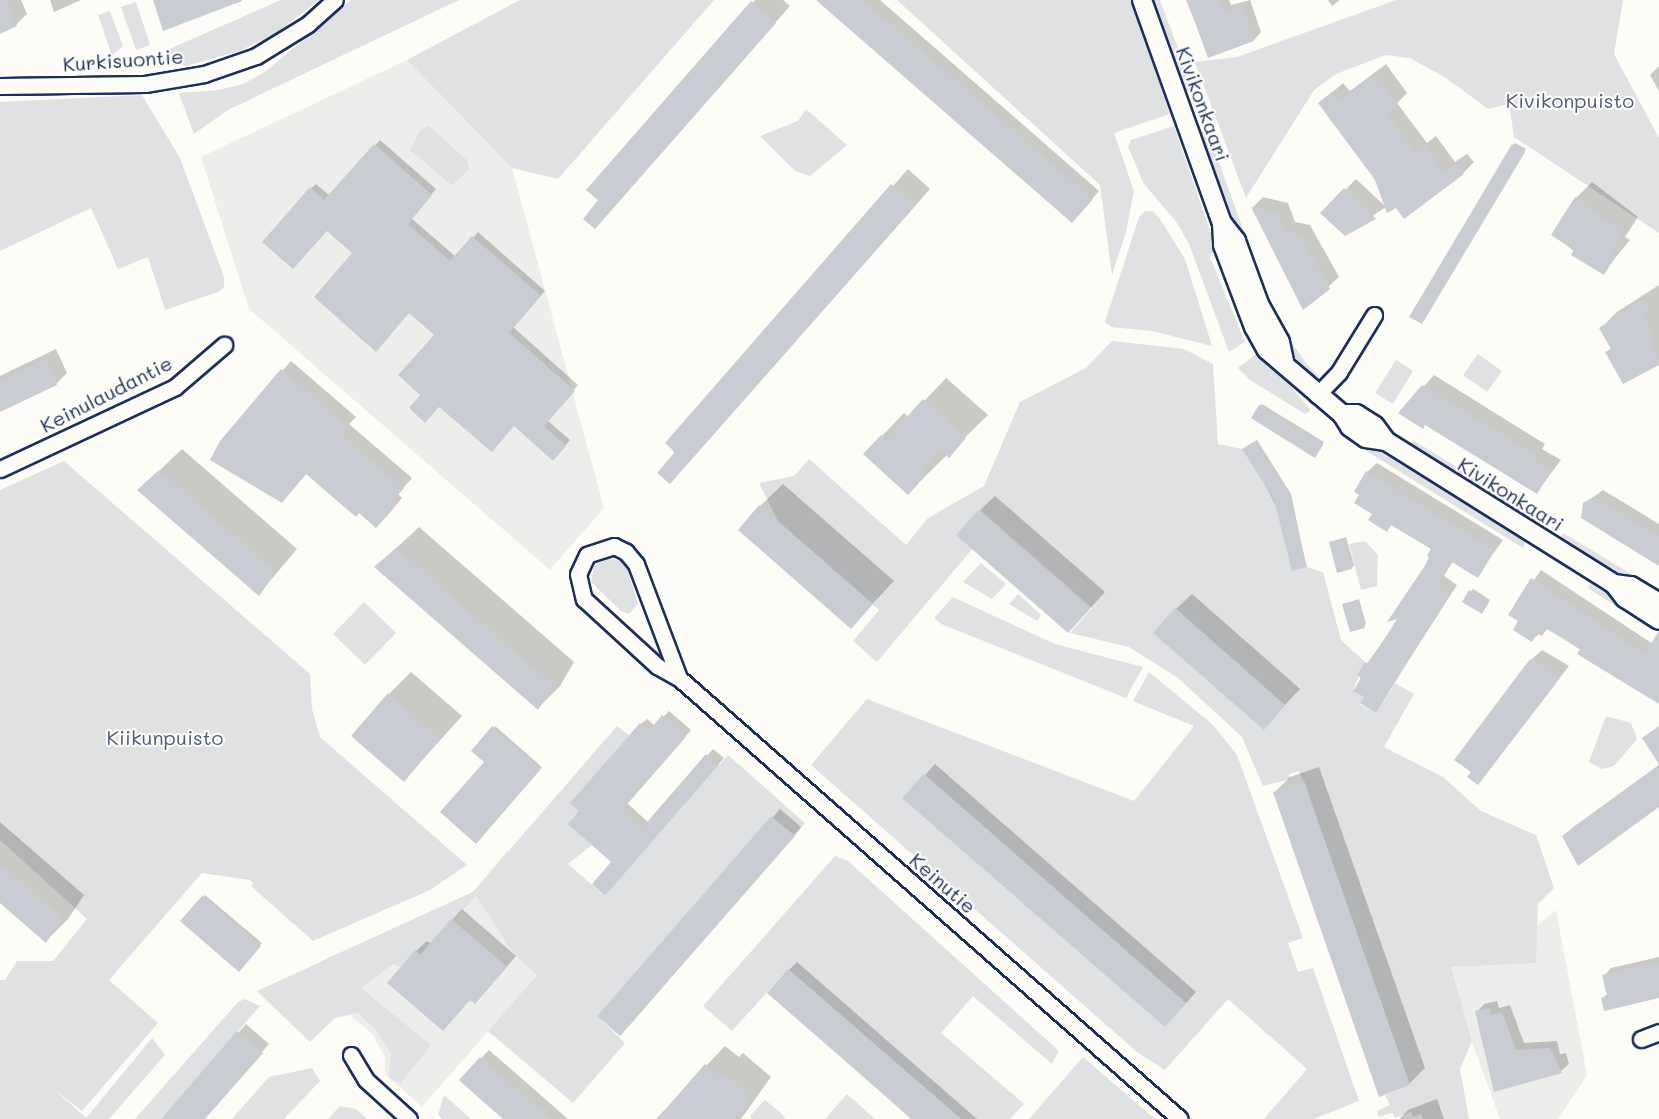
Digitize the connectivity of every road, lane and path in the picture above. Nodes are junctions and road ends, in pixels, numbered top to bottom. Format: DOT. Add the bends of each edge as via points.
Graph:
graph roads {
  1 [pos="335,0"];
  2 [pos="1142,0"];
  3 [pos="0,86"];
  4 [pos="1374,315"];
  5 [pos="224,345"];
  6 [pos="1317,394"];
  7 [pos="0,470"];
  8 [pos="1614,584"];
  9 [pos="1659,603"];
  10 [pos="1659,620"];
  11 [pos="679,678"];
  12 [pos="1659,1032"];
  13 [pos="1641,1039"];
  14 [pos="351,1055"];
  15 [pos="409,1119"];
  16 [pos="1180,1119"];
  1 -- 3 [label="street, Kurkisuontie" via="308,24 256,56 204,74 145,84"];
  2 -- 6 [label="street, Kivikonkaari" via="1222,223 1223,245 1254,327 1268,350"];
  4 -- 6 [label="street" via="1339,372"];
  5 -- 7 [label="street, Keinulaudantie" via="175,387"];
  6 -- 8 [label="street, Kivikonkaari" via="1358,433 1386,441"];
  8 -- 9 [label="street, Kivikonkaari" via="1632,586"];
  8 -- 10 [label="street, Kivikonkaari" via="1625,598"];
  11 -- 11 [label="street, Keinutie" via="636,564 614,546 587,555 578,574 584,599 657,666"];
  11 -- 16 [label="street, Keinutie"];
  12 -- 13 [label="street"];
  14 -- 15 [label="street" via="366,1080"];
}
